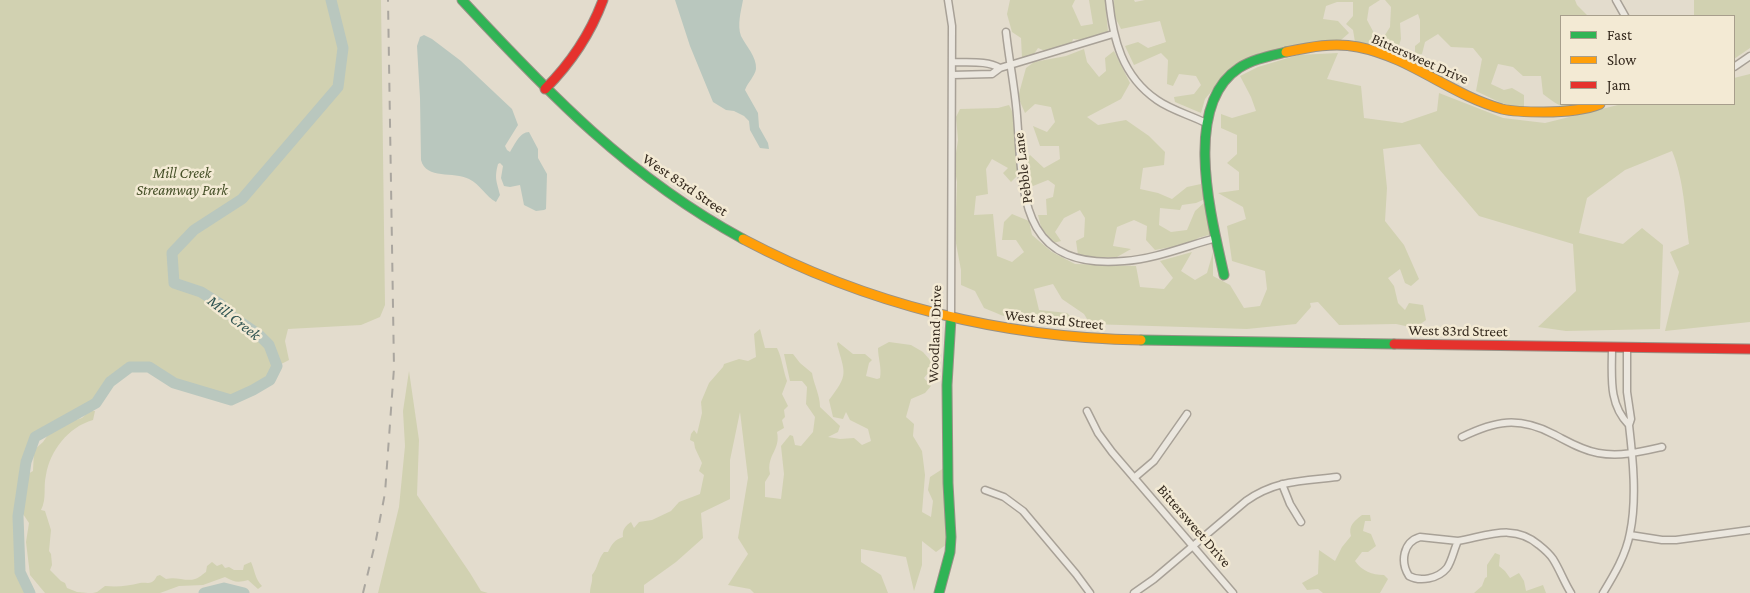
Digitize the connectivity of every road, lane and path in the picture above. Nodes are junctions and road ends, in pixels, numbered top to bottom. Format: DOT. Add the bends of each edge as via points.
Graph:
graph roads {
  1 [pos="462,0"];
  2 [pos="604,0"];
  3 [pos="948,0"];
  4 [pos="1108,0"];
  5 [pos="1616,0"];
  6 [pos="1624,15"];
  7 [pos="1006,32"];
  8 [pos="1113,34"];
  9 [pos="1750,56"];
  10 [pos="952,62"];
  11 [pos="1010,66"];
  12 [pos="1735,67"];
  13 [pos="1000,68"];
  14 [pos="952,75"];
  15 [pos="545,90"];
  16 [pos="1597,105"];
  17 [pos="1206,123"];
  18 [pos="1216,238"];
  19 [pos="1224,275"];
  20 [pos="951,318"];
  21 [pos="1612,348"];
  22 [pos="1627,348"];
  23 [pos="1750,349"];
  24 [pos="1087,411"];
  25 [pos="1187,414"];
  26 [pos="1629,425"];
  27 [pos="1462,437"];
  28 [pos="1662,447"];
  29 [pos="1632,454"];
  30 [pos="1337,477"];
  31 [pos="1134,478"];
  32 [pos="1282,484"];
  33 [pos="985,490"];
  34 [pos="1301,522"];
  35 [pos="1750,530"];
  36 [pos="1630,535"];
  37 [pos="1458,541"];
  38 [pos="1194,545"];
  39 [pos="939,593"];
  40 [pos="1090,593"];
  41 [pos="1134,593"];
  42 [pos="1233,593"];
  43 [pos="1571,593"];
  44 [pos="1603,593"];
  1 -- 15 [label="main road, West 83rd Street"];
  2 -- 15 [label="main road" via="577,54"];
  3 -- 10 [label="street, Woodland Drive"];
  4 -- 8 [label="street"];
  5 -- 6 [label="street"];
  7 -- 11 [label="street, Pebble Lane"];
  8 -- 11 [label="street"];
  8 -- 17 [label="street" via="1126,67 1148,94"];
  9 -- 12 [label="street"];
  10 -- 13 [label="street" via="993,64"];
  10 -- 14 [label="street, Woodland Drive"];
  11 -- 13 [label="street"];
  11 -- 18 [label="street, Pebble Lane" via="1024,197 1038,231 1050,244 1078,258 1111,262 1138,259"];
  13 -- 14 [label="street" via="992,74"];
  14 -- 20 [label="street, Woodland Drive"];
  15 -- 20 [label="main road, West 83rd Street" via="640,173 736,235 851,288"];
  16 -- 17 [label="main road, Bittersweet Drive" via="1567,112 1505,110 1372,51 1327,45 1256,60 1236,70 1218,91"];
  17 -- 18 [label="main road, Bittersweet Drive" via="1207,176"];
  18 -- 19 [label="main road, Bittersweet Drive"];
  20 -- 21 [label="main road, West 83rd Street" via="1031,333 1094,339"];
  20 -- 39 [label="main road, Woodland Drive" via="947,385 951,537"];
  21 -- 22 [label="main road, West 83rd Street"];
  21 -- 26 [label="street" via="1613,396 1615,405"];
  22 -- 23 [label="main road, West 83rd Street"];
  22 -- 26 [label="street"];
  24 -- 31 [label="street, Bittersweet Drive" via="1098,433"];
  25 -- 31 [label="street" via="1154,461"];
  26 -- 29 [label="street"];
  27 -- 29 [label="street" via="1495,423 1514,423 1544,430 1588,450"];
  28 -- 29 [label="street"];
  29 -- 36 [label="street" via="1634,503"];
  30 -- 32 [label="street"];
  31 -- 38 [label="street, Bittersweet Drive"];
  32 -- 34 [label="street"];
  32 -- 38 [label="street" via="1260,491 1246,500"];
  33 -- 40 [label="street" via="1023,511"];
  35 -- 36 [label="street" via="1676,540"];
  36 -- 44 [label="street"];
  37 -- 37 [label="street" via="1413,540 1405,555 1409,576 1421,580 1439,574 1448,566"];
  37 -- 43 [label="street" via="1502,532 1528,537 1552,557"];
  38 -- 41 [label="street"];
  38 -- 42 [label="street, Bittersweet Drive"];
}
